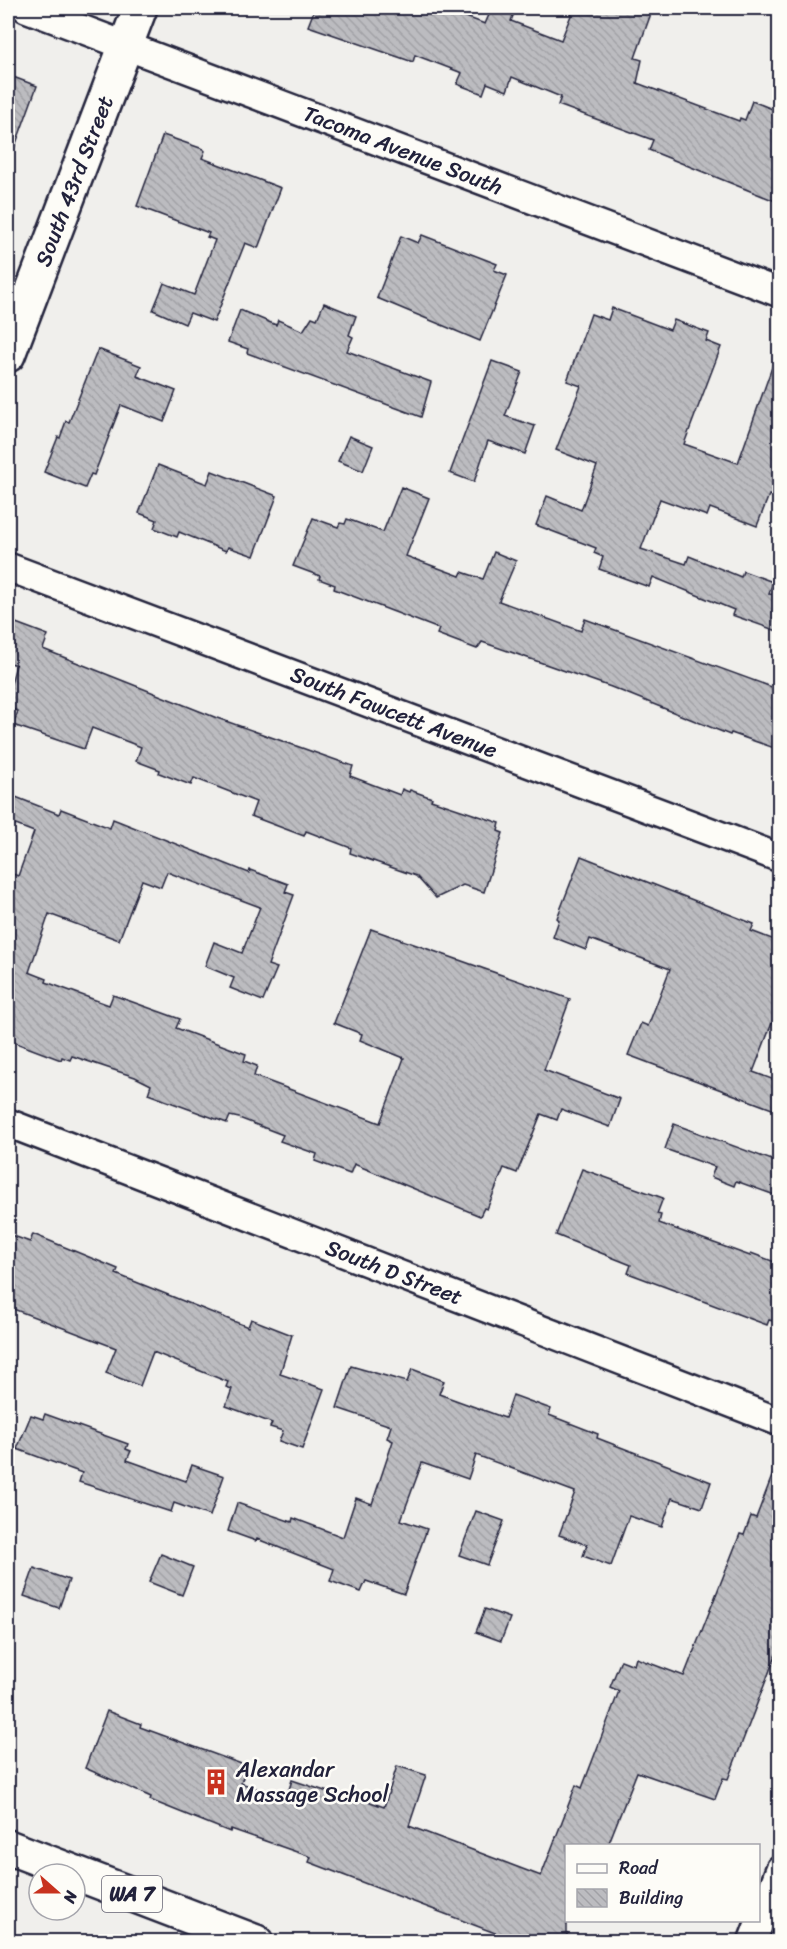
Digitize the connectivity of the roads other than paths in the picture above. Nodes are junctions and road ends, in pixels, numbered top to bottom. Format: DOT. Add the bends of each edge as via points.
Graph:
graph roads {
  1 [pos="26,8"];
  2 [pos="140,8"];
  3 [pos="125,46"];
  4 [pos="780,293"];
  5 [pos="8,355"];
  6 [pos="8,567"];
  7 [pos="780,858"];
  8 [pos="8,1123"];
  9 [pos="780,1422"];
  10 [pos="8,1847"];
  11 [pos="780,1869"];
  12 [pos="760,1920"];
  13 [pos="759,1922"];
  14 [pos="256,1941"];
  15 [pos="752,1941"];
  1 -- 3 [label="street, Tacoma Avenue South"];
  2 -- 3 [label="street, South 43rd Street"];
  3 -- 4 [label="street, Tacoma Avenue South"];
  3 -- 5 [label="street, South 43rd Street"];
  6 -- 7 [label="street, South Fawcett Avenue"];
  8 -- 9 [label="street, South D Street"];
  10 -- 14 [label="street, WA 7"];
  11 -- 12 [label="street"];
  13 -- 15 [label="street"];
}
